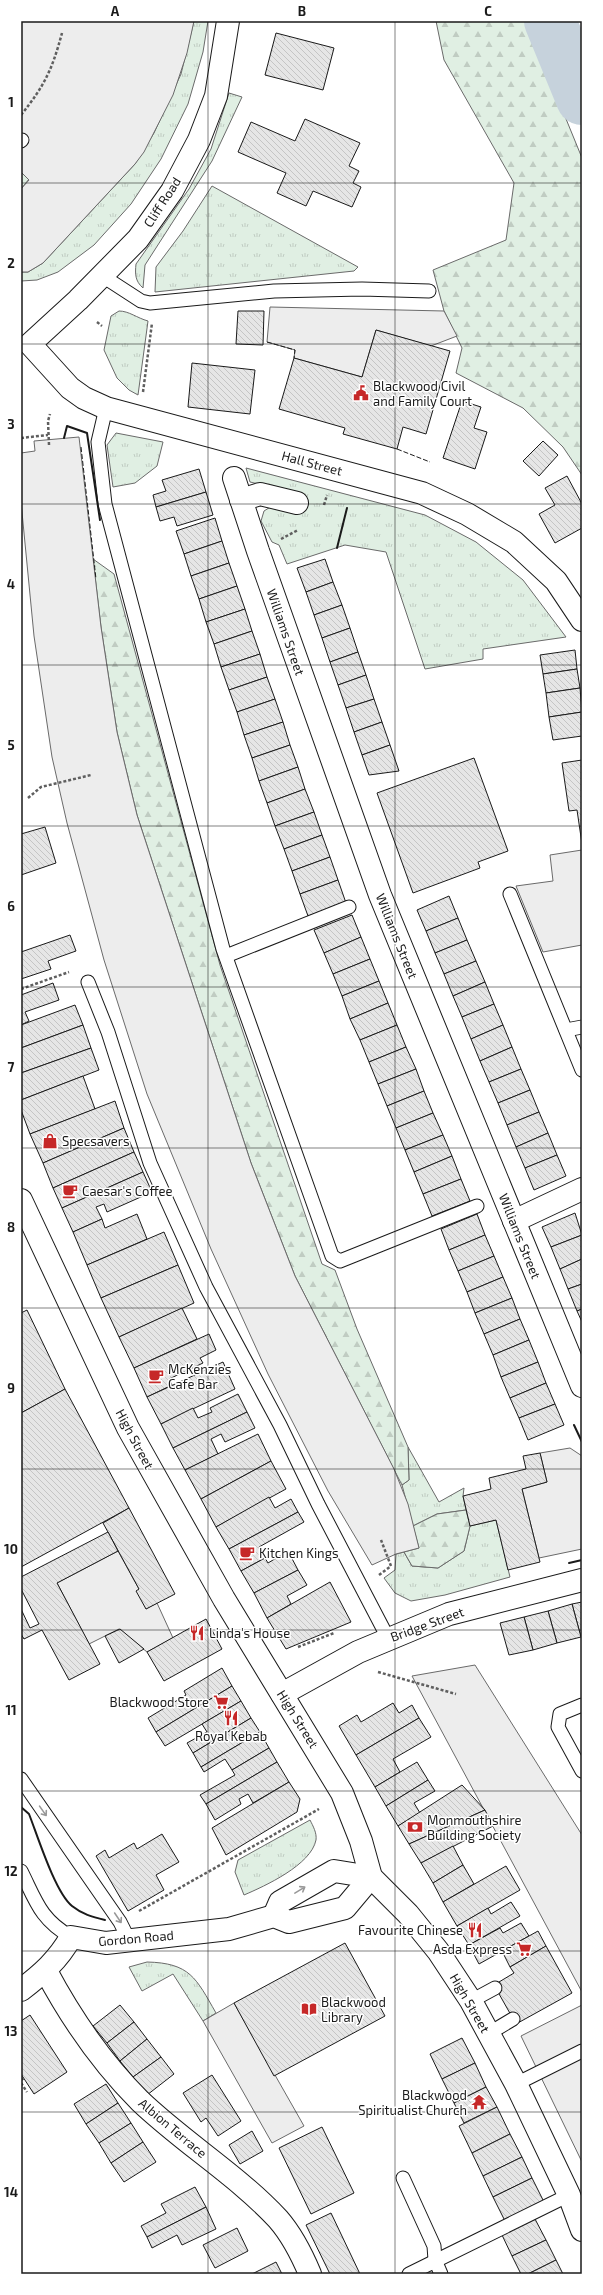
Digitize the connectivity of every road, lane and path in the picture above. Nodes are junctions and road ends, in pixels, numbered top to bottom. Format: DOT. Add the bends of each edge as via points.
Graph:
graph roads {
  1 [pos="228,21"];
  2 [pos="62,33"];
  3 [pos="21,115"];
  4 [pos="101,275"];
  5 [pos="429,291"];
  6 [pos="150,316"];
  7 [pos="97,322"];
  8 [pos="102,326"];
  9 [pos="24,343"];
  10 [pos="142,393"];
  11 [pos="106,408"];
  12 [pos="50,414"];
  13 [pos="48,435"];
  14 [pos="21,438"];
  15 [pos="49,445"];
  16 [pos="234,478"];
  17 [pos="242,500"];
  18 [pos="297,503"];
  19 [pos="582,620"];
  20 [pos="91,775"];
  21 [pos="28,798"];
  22 [pos="510,894"];
  23 [pos="349,907"];
  24 [pos="226,956"];
  25 [pos="88,982"];
  26 [pos="21,989"];
  27 [pos="582,1027"];
  28 [pos="566,1030"];
  29 [pos="582,1070"];
  30 [pos="582,1189"];
  31 [pos="21,1200"];
  32 [pos="477,1206"];
  33 [pos="514,1221"];
  34 [pos="582,1386"];
  35 [pos="381,1540"];
  36 [pos="375,1577"];
  37 [pos="582,1580"];
  38 [pos="338,1632"];
  39 [pos="388,1638"];
  40 [pos="298,1647"];
  41 [pos="358,1652"];
  42 [pos="282,1694"];
  43 [pos="456,1694"];
  44 [pos="582,1705"];
  45 [pos="582,1770"];
  46 [pos="21,1779"];
  47 [pos="319,1809"];
  48 [pos="21,1871"];
  49 [pos="372,1878"];
  50 [pos="274,1916"];
  51 [pos="125,1931"];
  52 [pos="71,1937"];
  53 [pos="46,1971"];
  54 [pos="496,1988"];
  55 [pos="21,1990"];
  56 [pos="471,2001"];
  57 [pos="513,2019"];
  58 [pos="488,2034"];
  59 [pos="582,2051"];
  60 [pos="22,2080"];
  61 [pos="516,2084"];
  62 [pos="27,2092"];
  63 [pos="403,2178"];
  64 [pos="569,2195"];
  65 [pos="582,2230"];
  66 [pos="435,2260"];
  67 [pos="310,2274"];
  68 [pos="409,2274"];
  69 [pos="441,2274"];
  1 -- 4 [label="street, Cliff Road" via="216,96 199,140 172,191 138,239"];
  2 -- 3 [label="path" via="55,61 42,88"];
  4 -- 5 [label="lane" via="141,301 150,303 274,291"];
  4 -- 9 [label="street, Cliff Road" via="78,300"];
  6 -- 10 [label="path" via="152,326"];
  7 -- 8 [label="path"];
  9 -- 11 [label="street, Hall Street" via="70,388"];
  11 -- 19 [label="street, Hall Street" via="422,493 467,514 514,542 556,581"];
  11 -- 24 [label="lane" via="98,442 105,504"];
  12 -- 13 [label="path"];
  13 -- 14 [label="path"];
  13 -- 15 [label="path"];
  16 -- 17 [label="street, Williams Street"];
  17 -- 18 [label="street" via="260,494"];
  17 -- 33 [label="street, Williams Street" via="380,895"];
  20 -- 21 [label="path" via="41,787"];
  22 -- 28 [label="lane"];
  23 -- 24 [label="lane"];
  24 -- 32 [label="lane" via="332,1256 340,1261"];
  25 -- 26 [label="path" via="73,970"];
  25 -- 39 [label="lane" via="108,1032 150,1163 187,1246"];
  27 -- 28 [label="lane"];
  28 -- 29 [label="lane"];
  30 -- 33 [label="street"];
  31 -- 42 [label="street, High Street" via="128,1428 224,1599"];
  33 -- 34 [label="street, Williams Street"];
  35 -- 36 [label="path" via="391,1566"];
  37 -- 39 [label="street, Bridge Street" via="449,1614"];
  38 -- 40 [label="path"];
  39 -- 41 [label="street, Bridge Street"];
  41 -- 42 [label="street, Bridge Street"];
  41 -- 43 [label="path" via="368,1669"];
  42 -- 49 [label="street, High Street" via="342,1793"];
  44 -- 45 [label="lane" via="560,1714 558,1727"];
  46 -- 51 [label="lane, one-way"];
  47 -- 51 [label="path"];
  48 -- 52 [label="lane" via="41,1913 54,1927"];
  49 -- 50 [label="street" via="345,1908 289,1922"];
  50 -- 49 [label="street, one-way" via="280,1902 334,1871"];
  49 -- 56 [label="street, High Street" via="408,1914 438,1951"];
  50 -- 51 [label="street, Gordon Road" via="229,1929"];
  51 -- 52 [label="street, Gordon Road" via="106,1943"];
  52 -- 53 [label="street" via="60,1956"];
  53 -- 55 [label="street"];
  53 -- 67 [label="street, Albion Terrace" via="67,2010 115,2074 141,2102 279,2220 300,2250"];
  54 -- 56 [label="lane"];
  56 -- 58 [label="street, High Street"];
  57 -- 58 [label="lane"];
  58 -- 61 [label="street, High Street"];
  59 -- 61 [label="lane"];
  60 -- 62 [label="path"];
  61 -- 64 [label="street, High Street"];
  63 -- 66 [label="lane" via="434,2246"];
  64 -- 65 [label="street, High Street"];
  64 -- 66 [label="lane"];
  66 -- 68 [label="lane"];
  66 -- 69 [label="lane"];
}
